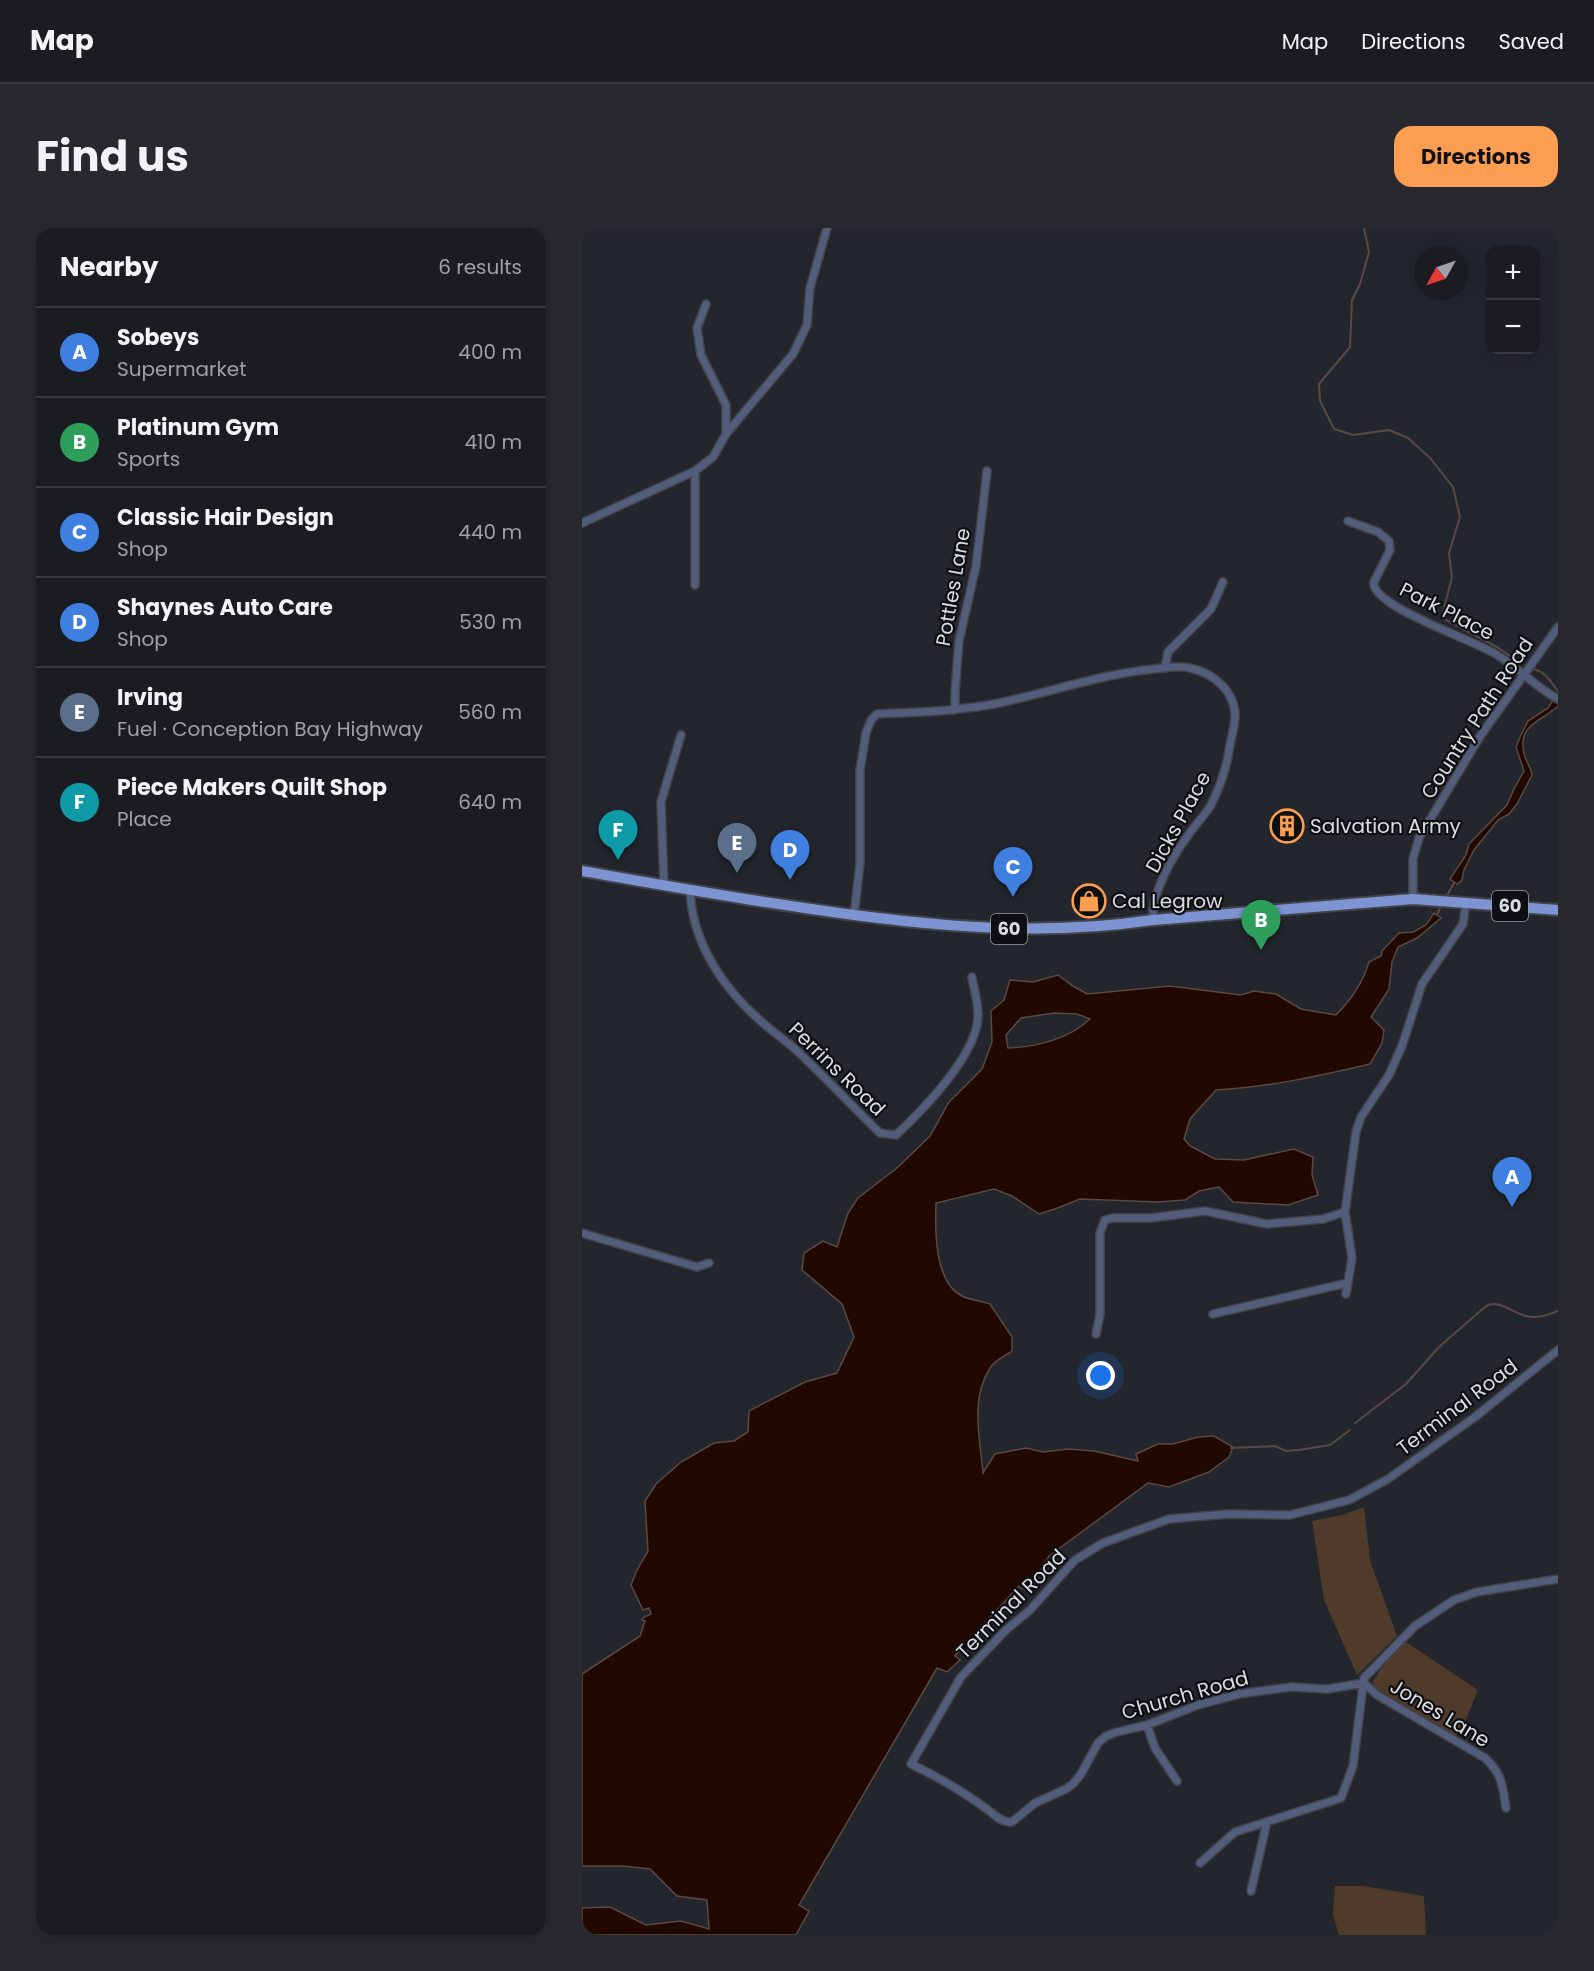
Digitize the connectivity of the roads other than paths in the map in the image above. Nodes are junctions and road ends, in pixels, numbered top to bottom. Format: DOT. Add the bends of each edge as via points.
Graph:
graph roads {
  1 [pos="827,228"];
  2 [pos="706,304"];
  3 [pos="726,434"];
  4 [pos="695,471"];
  5 [pos="987,471"];
  6 [pos="1348,521"];
  7 [pos="582,523"];
  8 [pos="1223,582"];
  9 [pos="695,585"];
  10 [pos="1558,627"];
  11 [pos="1165,668"];
  12 [pos="1524,674"];
  13 [pos="1556,698"];
  14 [pos="955,710"];
  15 [pos="681,735"];
  16 [pos="582,871"];
  17 [pos="664,886"];
  18 [pos="690,890"];
  19 [pos="1413,899"];
  20 [pos="1463,902"];
  21 [pos="1558,910"];
  22 [pos="854,916"];
  23 [pos="1153,920"];
  24 [pos="972,977"];
  25 [pos="1345,1212"];
  26 [pos="582,1233"];
  27 [pos="709,1263"];
  28 [pos="1347,1283"];
  29 [pos="1346,1294"];
  30 [pos="1213,1314"];
  31 [pos="1096,1334"];
  32 [pos="1558,1350"];
  33 [pos="1558,1579"];
  34 [pos="1364,1683"];
  35 [pos="1147,1725"];
  36 [pos="911,1764"];
  37 [pos="1177,1781"];
  38 [pos="1506,1808"];
  39 [pos="1266,1822"];
  40 [pos="1200,1863"];
  41 [pos="1251,1891"];
  1 -- 3 [label="street" via="810,288 807,325 798,345"];
  2 -- 3 [label="street" via="697,328 701,355 726,405"];
  3 -- 4 [label="street" via="713,457"];
  4 -- 7 [label="street"];
  4 -- 9 [label="street"];
  5 -- 14 [label="street, Pottles Lane" via="976,566 959,641"];
  6 -- 12 [label="street, Park Place" via="1378,532 1389,541 1390,550 1374,582 1376,592 1432,626 1495,654"];
  8 -- 11 [label="street" via="1211,609 1167,652"];
  10 -- 12 [label="street, Country Path Road"];
  11 -- 14 [label="street, Dicks Place"];
  11 -- 23 [label="street, Dicks Place" via="1190,668 1212,677 1228,692 1235,718 1220,787 1167,871 1152,910"];
  12 -- 13 [label="street, Park Place"];
  12 -- 19 [label="street, Country Path Road" via="1481,735 1419,838 1413,859"];
  14 -- 22 [label="street, Dicks Place" via="878,714 871,720 860,770 860,863"];
  15 -- 17 [label="street" via="661,802"];
  16 -- 17 [label="main road, 60"];
  17 -- 18 [label="main road, 60"];
  18 -- 22 [label="main road, 60"];
  18 -- 24 [label="street, Perrins Road" via="692,916 720,978 762,1023 880,1133 896,1135 921,1112 960,1062 978,1016"];
  19 -- 20 [label="main road, 60"];
  19 -- 23 [label="main road, 60"];
  20 -- 21 [label="main road, 60"];
  20 -- 25 [label="street" via="1463,924 1422,984 1389,1075 1361,1118"];
  22 -- 23 [label="main road, 60" via="942,926 1034,929"];
  25 -- 28 [label="street" via="1352,1258"];
  25 -- 31 [label="street" via="1323,1219 1267,1224 1205,1211 1105,1220 1100,1233 1100,1314"];
  26 -- 27 [label="street" via="697,1267"];
  28 -- 29 [label="street"];
  28 -- 30 [label="street"];
  32 -- 36 [label="street, Terminal Road" via="1475,1417 1388,1479 1349,1500 1290,1515 1228,1514 1169,1519 1103,1543 1075,1560 961,1677"];
  33 -- 34 [label="street" via="1477,1592 1454,1600 1415,1626 1364,1678"];
  34 -- 35 [label="street, Church Road" via="1239,1694"];
  34 -- 38 [label="street, Jones Lane" via="1377,1695 1485,1758 1497,1769"];
  34 -- 39 [label="street" via="1353,1766 1341,1798"];
  35 -- 36 [label="street, Church Road" via="1102,1738 1073,1784 1035,1803 1012,1822 1002,1820 942,1779"];
  35 -- 37 [label="street" via="1155,1748"];
  39 -- 40 [label="street" via="1235,1832"];
  39 -- 41 [label="street"];
}
